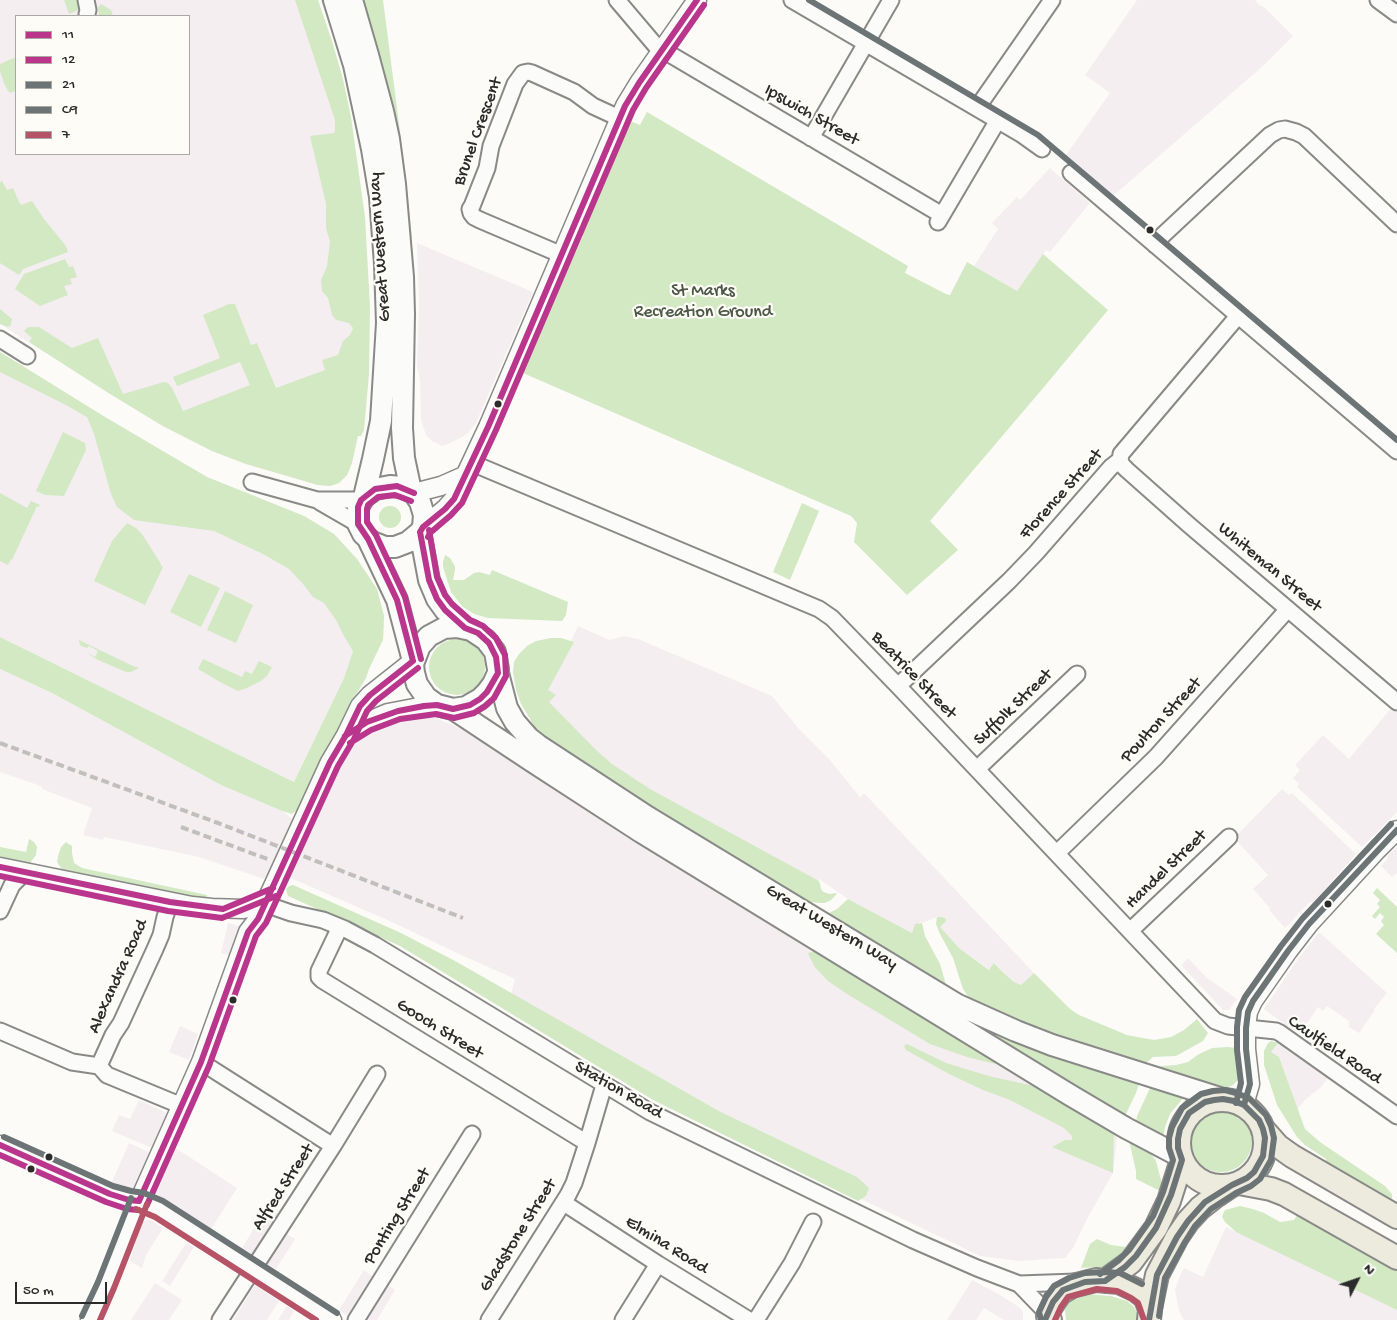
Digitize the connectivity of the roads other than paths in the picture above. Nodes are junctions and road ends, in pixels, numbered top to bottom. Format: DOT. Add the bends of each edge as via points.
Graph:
graph roads {
  1 [pos="334,0"];
  2 [pos="352,0"];
  3 [pos="617,0"];
  4 [pos="697,0"];
  5 [pos="792,0"];
  6 [pos="891,0"];
  7 [pos="1052,0"];
  8 [pos="1378,0"];
  9 [pos="1397,14"];
  10 [pos="865,44"];
  11 [pos="662,50"];
  12 [pos="977,108"];
  13 [pos="619,118"];
  14 [pos="998,120"];
  15 [pos="811,138"];
  16 [pos="1042,149"];
  17 [pos="1071,173"];
  18 [pos="1397,224"];
  19 [pos="1155,245"];
  20 [pos="562,255"];
  21 [pos="1238,316"];
  22 [pos="0,339"];
  23 [pos="27,356"];
  24 [pos="1397,451"];
  25 [pos="1120,460"];
  26 [pos="469,469"];
  27 [pos="252,482"];
  28 [pos="412,492"];
  29 [pos="362,499"];
  30 [pos="317,500"];
  31 [pos="422,530"];
  32 [pos="363,532"];
  33 [pos="1288,609"];
  34 [pos="465,628"];
  35 [pos="413,661"];
  36 [pos="498,674"];
  37 [pos="1077,674"];
  38 [pos="898,686"];
  39 [pos="1397,702"];
  40 [pos="445,707"];
  41 [pos="346,735"];
  42 [pos="977,769"];
  43 [pos="1397,830"];
  44 [pos="1229,837"];
  45 [pos="1057,853"];
  46 [pos="0,867"];
  47 [pos="25,872"];
  48 [pos="273,888"];
  49 [pos="170,902"];
  50 [pos="265,904"];
  51 [pos="223,908"];
  52 [pos="0,911"];
  53 [pos="340,927"];
  54 [pos="1130,931"];
  55 [pos="248,932"];
  56 [pos="1246,1028"];
  57 [pos="0,1031"];
  58 [pos="201,1062"];
  59 [pos="99,1066"];
  60 [pos="377,1074"];
  61 [pos="604,1084"];
  62 [pos="1234,1102"];
  63 [pos="182,1106"];
  64 [pos="1397,1116"];
  65 [pos="1263,1129"];
  66 [pos="472,1134"];
  67 [pos="587,1143"];
  68 [pos="0,1145"];
  69 [pos="333,1146"];
  70 [pos="1181,1159"];
  71 [pos="1236,1184"];
  72 [pos="110,1194"];
  73 [pos="139,1201"];
  74 [pos="564,1203"];
  75 [pos="820,1209"];
  76 [pos="1397,1217"];
  77 [pos="127,1230"];
  78 [pos="1397,1258"];
  79 [pos="658,1264"];
  80 [pos="253,1270"];
  81 [pos="1095,1281"];
  82 [pos="1018,1284"];
  83 [pos="1152,1316"];
  84 [pos="1048,1317"];
  85 [pos="96,1318"];
  86 [pos="220,1320"];
  87 [pos="332,1320"];
  88 [pos="356,1320"];
  89 [pos="489,1320"];
  90 [pos="623,1320"];
  91 [pos="749,1320"];
  92 [pos="756,1320"];
  1 -- 29 [label="main road, Great Western Way" via="354,65 372,149 386,264 387,323 381,421"];
  2 -- 28 [label="main road, Great Western Way" via="377,86 395,184 403,277 402,436"];
  3 -- 11 [label="street, Ipswich Street"];
  4 -- 11 [label="street"];
  5 -- 10 [label="street"];
  6 -- 10 [label="street"];
  7 -- 12 [label="street"];
  8 -- 9 [label="street"];
  10 -- 12 [label="street"];
  10 -- 15 [label="street"];
  11 -- 13 [label="street"];
  11 -- 15 [label="street, Ipswich Street"];
  12 -- 14 [label="street"];
  13 -- 20 [label="street"];
  13 -- 20 [label="street, Brunel Crescent" via="532,73 523,73 515,84 470,210 480,220"];
  14 -- 15 [label="street, Ipswich Street" via="940,219"];
  14 -- 16 [label="street"];
  17 -- 19 [label="street"];
  18 -- 19 [label="street" via="1304,136 1285,129 1270,135"];
  19 -- 21 [label="street"];
  20 -- 26 [label="street"];
  21 -- 24 [label="street"];
  21 -- 25 [label="street, Florence Street" via="1121,454"];
  22 -- 23 [label="street"];
  25 -- 33 [label="street, Whiteman Street" via="1189,525"];
  25 -- 38 [label="street, Florence Street" via="1016,574"];
  26 -- 28 [label="street" via="441,486"];
  26 -- 31 [label="street" via="454,499"];
  26 -- 38 [label="street, Beatrice Street" via="820,608"];
  27 -- 30 [label="street"];
  28 -- 29 [label="main road" via="390,486 375,489"];
  28 -- 31 [label="main road" via="422,508"];
  29 -- 30 [label="street"];
  29 -- 32 [label="main road" via="358,508"];
  30 -- 32 [label="street"];
  31 -- 32 [label="main road" via="408,542 395,547 379,545"];
  31 -- 34 [label="main road" via="432,590 440,604"];
  32 -- 35 [label="main road" via="397,600"];
  33 -- 39 [label="street, Whiteman Street"];
  33 -- 45 [label="street, Poulton Street" via="1156,757"];
  34 -- 35 [label="main road" via="444,628 429,636"];
  34 -- 36 [label="main road" via="478,633 489,643 496,657"];
  35 -- 40 [label="main road" via="417,684 426,697"];
  35 -- 41 [label="street" via="370,695 357,711"];
  36 -- 40 [label="main road" via="480,699 466,707"];
  36 -- 62 [label="main road, Great Western Way" via="514,722 538,746 958,1005 1052,1045"];
  37 -- 42 [label="street, Suffolk Street"];
  38 -- 42 [label="street, Beatrice Street"];
  40 -- 41 [label="street" via="414,708 388,714 366,722"];
  40 -- 70 [label="main road, Great Western Way" via="641,832"];
  41 -- 48 [label="street" via="330,762"];
  42 -- 45 [label="street, Beatrice Street"];
  43 -- 56 [label="street" via="1299,936 1253,1001"];
  44 -- 54 [label="street, Handel Street"];
  45 -- 54 [label="street, Beatrice Street"];
  46 -- 47 [label="street"];
  47 -- 49 [label="street"];
  47 -- 52 [label="street" via="12,886"];
  48 -- 50 [label="street"];
  48 -- 51 [label="street"];
  49 -- 51 [label="street"];
  49 -- 59 [label="street, Alexandra Road" via="155,949"];
  50 -- 51 [label="street" via="244,909"];
  50 -- 53 [label="street, Station Road"];
  50 -- 55 [label="street"];
  51 -- 55 [label="street" via="243,923"];
  53 -- 61 [label="street, Station Road"];
  53 -- 67 [label="street, Gooch Street" via="320,971 322,980"];
  54 -- 56 [label="street, Beatrice Street" via="1215,1021"];
  55 -- 58 [label="street"];
  56 -- 62 [label="street" via="1250,1084"];
  56 -- 64 [label="street, Caulfield Road" via="1280,1033"];
  57 -- 59 [label="street" via="69,1061"];
  58 -- 63 [label="street"];
  58 -- 69 [label="street"];
  59 -- 63 [label="street" via="107,1075"];
  60 -- 69 [label="street, Alfred Street"];
  61 -- 67 [label="street, Gladstone Street"];
  61 -- 75 [label="street, Station Road" via="650,1112 806,1187"];
  62 -- 65 [label="main road" via="1252,1112"];
  62 -- 70 [label="main road" via="1205,1102 1189,1113 1178,1139"];
  63 -- 73 [label="street"];
  65 -- 71 [label="main road" via="1263,1156 1254,1172"];
  65 -- 76 [label="main road" via="1292,1156"];
  66 -- 88 [label="street, Ponting Street"];
  67 -- 74 [label="street, Gladstone Street"];
  68 -- 72 [label="street"];
  69 -- 80 [label="street, Alfred Street"];
  70 -- 71 [label="main road" via="1202,1182 1222,1186"];
  70 -- 81 [label="main road" via="1169,1201 1156,1228 1131,1262"];
  71 -- 78 [label="main road" via="1284,1194"];
  71 -- 83 [label="main road" via="1200,1208 1177,1237 1157,1275"];
  72 -- 73 [label="street"];
  72 -- 77 [label="street"];
  73 -- 77 [label="street"];
  73 -- 80 [label="street" via="159,1209"];
  74 -- 79 [label="street, Elmina Road"];
  74 -- 89 [label="street, Gladstone Street"];
  75 -- 82 [label="street, Station Road"];
  75 -- 92 [label="street" via="792,1263"];
  77 -- 85 [label="street"];
  79 -- 90 [label="street"];
  79 -- 91 [label="street, Elmina Road"];
  80 -- 86 [label="street, Alfred Street"];
  80 -- 87 [label="street"];
  81 -- 82 [label="street, Station Road"];
  81 -- 83 [label="main road" via="1119,1282 1136,1290 1144,1297"];
  81 -- 84 [label="main road" via="1072,1286 1060,1293"];
  82 -- 84 [label="street, Station Road"];
}
